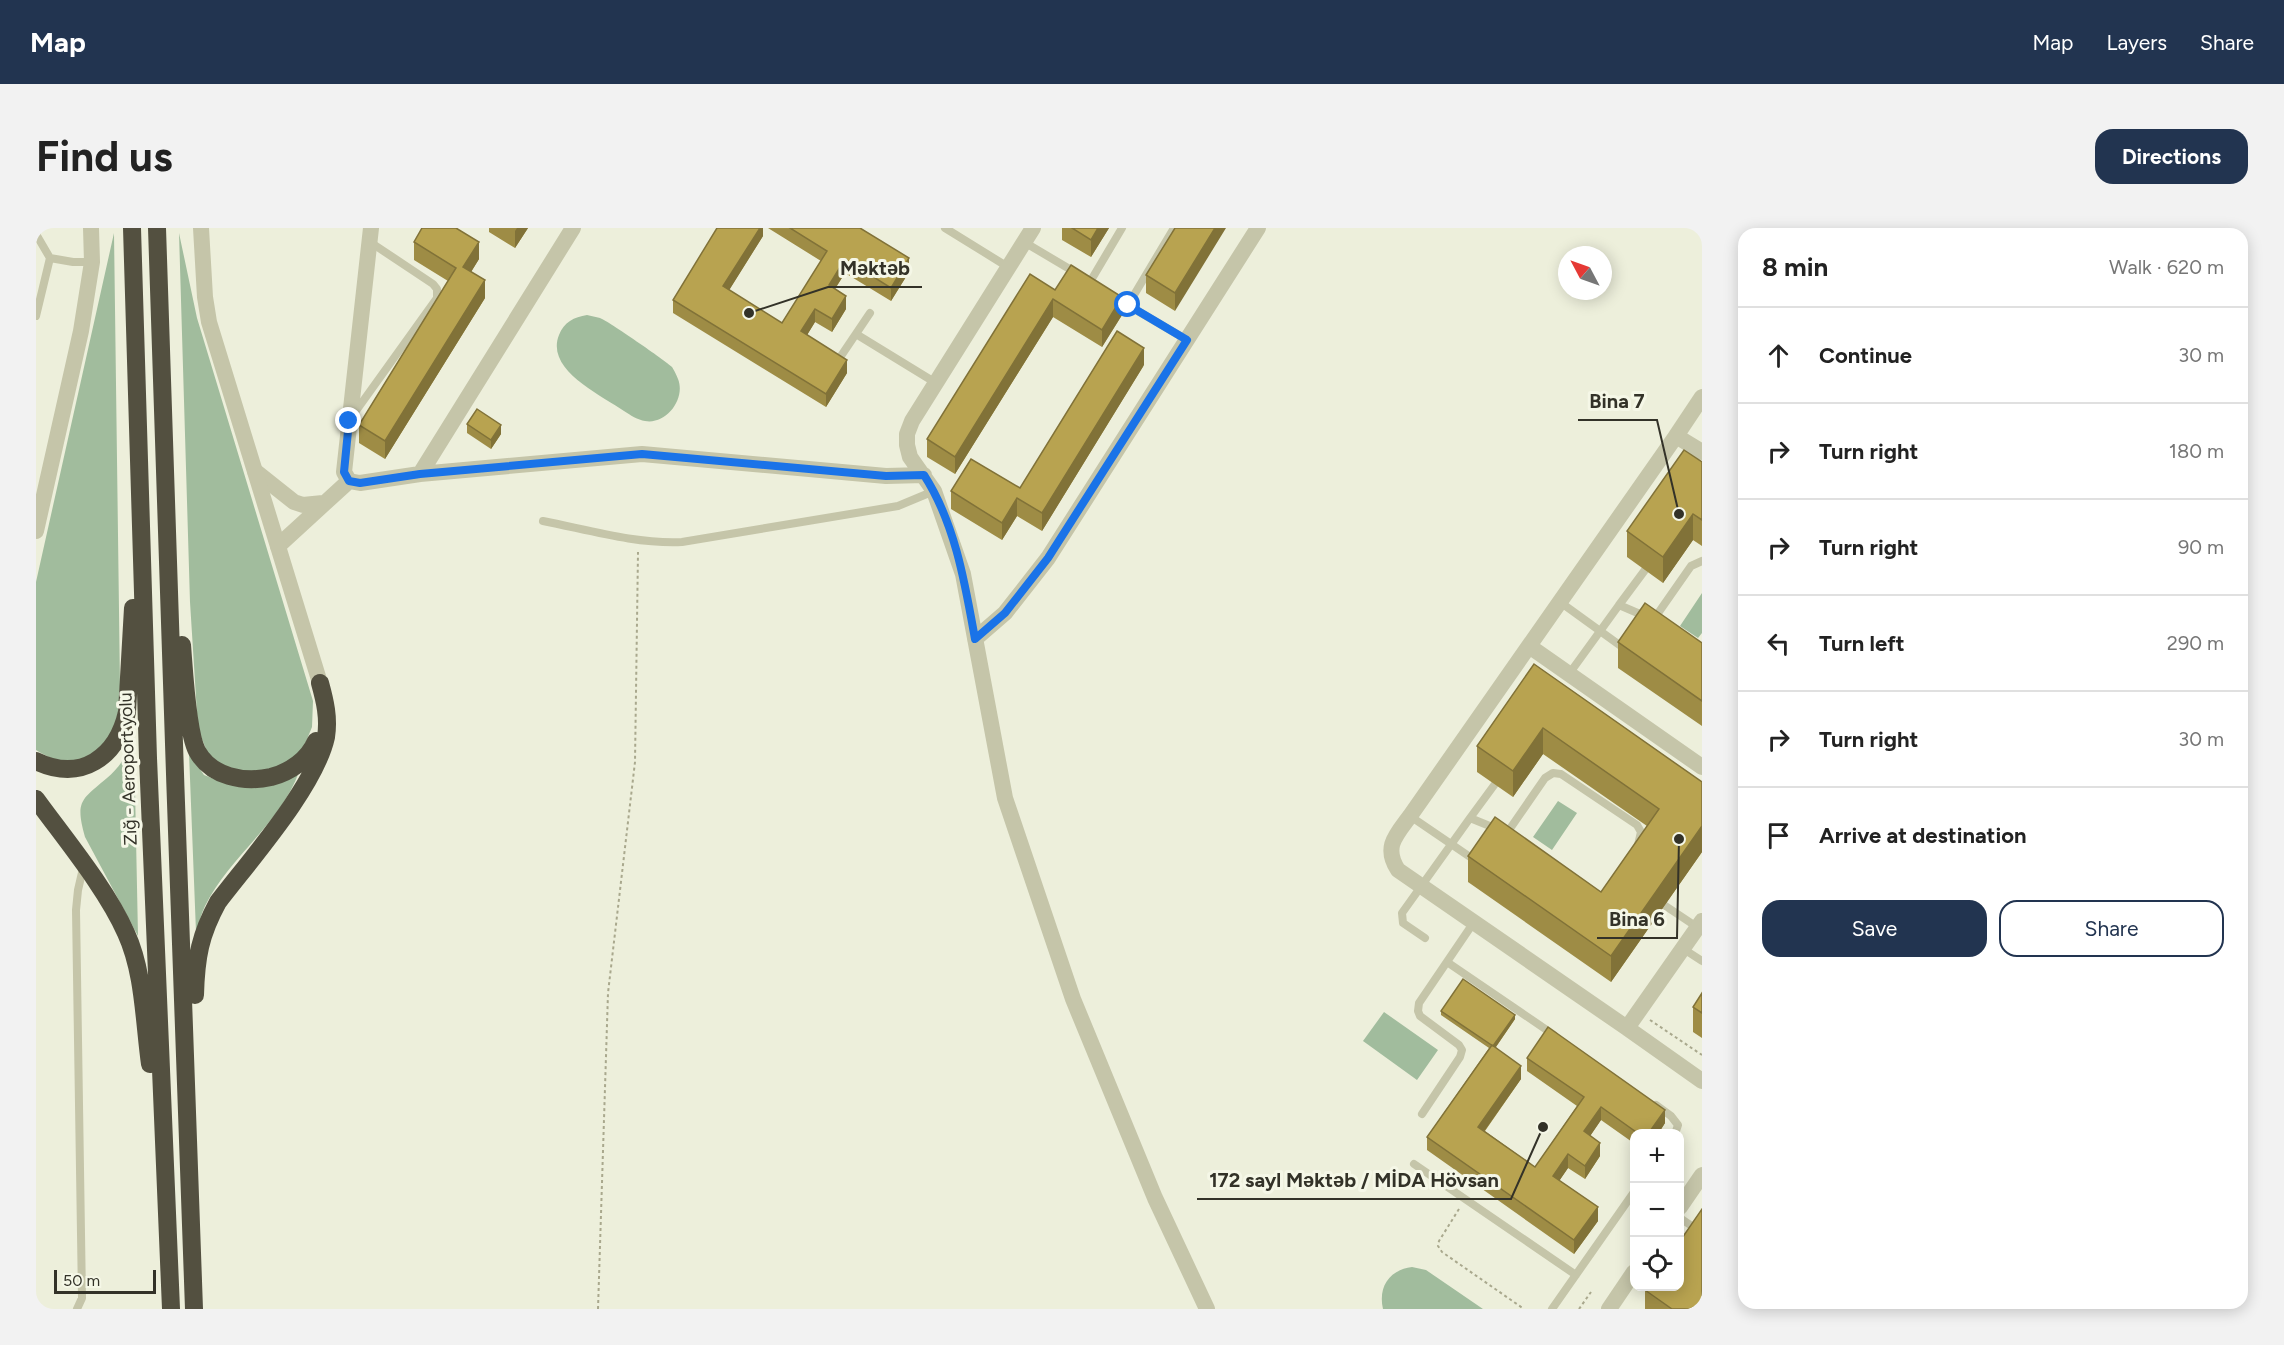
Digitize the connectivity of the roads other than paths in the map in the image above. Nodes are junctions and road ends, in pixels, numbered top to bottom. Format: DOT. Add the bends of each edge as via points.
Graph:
graph roads {
  1 [pos="91,228"];
  2 [pos="132,228"];
  3 [pos="156,228"];
  4 [pos="201,228"];
  5 [pos="573,228"];
  6 [pos="945,228"];
  7 [pos="1122,228"];
  8 [pos="1174,228"];
  9 [pos="1258,228"];
  10 [pos="36,234"];
  11 [pos="370,235"];
  12 [pos="1028,235"];
  13 [pos="50,258"];
  14 [pos="92,262"];
  15 [pos="1008,267"];
  16 [pos="1090,282"];
  17 [pos="1099,288"];
  18 [pos="1109,293"];
  19 [pos="1128,305"];
  20 [pos="870,313"];
  21 [pos="36,316"];
  22 [pos="856,334"];
  23 [pos="1187,340"];
  24 [pos="841,356"];
  25 [pos="936,383"];
  26 [pos="1702,397"];
  27 [pos="349,421"];
  28 [pos="1676,436"];
  29 [pos="1702,452"];
  30 [pos="255,471"];
  31 [pos="420,474"];
  32 [pos="924,475"];
  33 [pos="349,481"];
  34 [pos="140,489"];
  35 [pos="164,491"];
  36 [pos="934,491"];
  37 [pos="323,503"];
  38 [pos="543,521"];
  39 [pos="36,531"];
  40 [pos="278,546"];
  41 [pos="1702,561"];
  42 [pos="1645,570"];
  43 [pos="1560,602"];
  44 [pos="1619,605"];
  45 [pos="1654,619"];
  46 [pos="1663,626"];
  47 [pos="1599,631"];
  48 [pos="975,639"];
  49 [pos="1529,646"];
  50 [pos="1629,652"];
  51 [pos="1569,674"];
  52 [pos="320,683"];
  53 [pos="36,761"];
  54 [pos="1702,766"];
  55 [pos="1495,784"];
  56 [pos="36,799"];
  57 [pos="1410,816"];
  58 [pos="1470,818"];
  59 [pos="1507,833"];
  60 [pos="1517,840"];
  61 [pos="1451,844"];
  62 [pos="1632,855"];
  63 [pos="84,864"];
  64 [pos="1481,864"];
  65 [pos="1421,885"];
  66 [pos="1664,905"];
  67 [pos="1474,922"];
  68 [pos="1700,924"];
  69 [pos="1425,938"];
  70 [pos="1682,948"];
  71 [pos="1447,962"];
  72 [pos="1702,962"];
  73 [pos="1627,1028"];
  74 [pos="1565,1043"];
  75 [pos="1702,1081"];
  76 [pos="1644,1097"];
  77 [pos="1422,1114"];
  78 [pos="1677,1129"];
  79 [pos="1414,1164"];
  80 [pos="190,1173"];
  81 [pos="165,1174"];
  82 [pos="1702,1175"];
  83 [pos="1630,1199"];
  84 [pos="1684,1201"];
  85 [pos="1684,1221"];
  86 [pos="1702,1233"];
  87 [pos="1576,1275"];
  88 [pos="1630,1279"];
  89 [pos="77,1309"];
  90 [pos="171,1309"];
  91 [pos="194,1309"];
  92 [pos="1207,1309"];
  93 [pos="1552,1309"];
  94 [pos="1609,1309"];
  1 -- 14 [label="street"];
  2 -- 34 [label="highway, Zığ - Aeroport yolu"];
  3 -- 35 [label="highway"];
  4 -- 30 [label="street" via="209,322"];
  5 -- 31 [label="street"];
  6 -- 15 [label="lane"];
  7 -- 16 [label="lane"];
  8 -- 19 [label="lane"];
  9 -- 23 [label="street"];
  10 -- 13 [label="lane"];
  11 -- 27 [label="street"];
  11 -- 27 [label="lane" via="433,284 437,298"];
  12 -- 15 [label="street"];
  12 -- 16 [label="lane"];
  13 -- 14 [label="lane"];
  13 -- 21 [label="lane"];
  14 -- 39 [label="street" via="81,331"];
  15 -- 25 [label="street"];
  16 -- 17 [label="lane"];
  18 -- 19 [label="lane"];
  19 -- 23 [label="lane"];
  20 -- 22 [label="lane"];
  22 -- 24 [label="lane"];
  22 -- 25 [label="lane"];
  23 -- 48 [label="street" via="1048,558 1005,613"];
  25 -- 32 [label="street" via="907,434 910,457"];
  26 -- 28 [label="street"];
  27 -- 33 [label="street" via="344,472"];
  28 -- 29 [label="street"];
  28 -- 43 [label="street"];
  30 -- 37 [label="street" via="294,502"];
  30 -- 40 [label="street"];
  31 -- 32 [label="street" via="642,454 886,476"];
  31 -- 33 [label="street" via="360,483"];
  32 -- 36 [label="street"];
  33 -- 37 [label="street"];
  34 -- 53 [label="highway" via="123,729 108,752 85,766 57,768"];
  34 -- 81 [label="highway, Zığ - Aeroport yolu"];
  35 -- 52 [label="highway" via="192,736 197,751 218,772 231,777 279,775 293,768 315,744 320,726"];
  35 -- 80 [label="highway"];
  36 -- 38 [label="lane" via="898,506 682,542 658,543"];
  36 -- 48 [label="street" via="963,574"];
  37 -- 40 [label="street"];
  40 -- 52 [label="street"];
  41 -- 45 [label="lane" via="1690,566"];
  42 -- 44 [label="lane"];
  43 -- 47 [label="lane"];
  43 -- 49 [label="street"];
  44 -- 45 [label="lane"];
  44 -- 47 [label="lane"];
  45 -- 46 [label="lane"];
  47 -- 50 [label="lane"];
  47 -- 51 [label="lane"];
  48 -- 92 [label="street" via="1005,798 1072,999 1155,1198"];
  49 -- 51 [label="street"];
  49 -- 57 [label="street"];
  51 -- 54 [label="street"];
  52 -- 80 [label="highway" via="327,718 321,754 287,812 218,902 202,935 196,961"];
  55 -- 58 [label="lane"];
  56 -- 63 [label="highway"];
  57 -- 61 [label="lane"];
  57 -- 65 [label="street" via="1394,839 1392,860 1398,870"];
  58 -- 59 [label="lane"];
  58 -- 61 [label="lane"];
  59 -- 60 [label="lane"];
  59 -- 62 [label="lane" via="1553,772 1637,825 1641,832"];
  61 -- 64 [label="lane"];
  61 -- 65 [label="lane"];
  63 -- 81 [label="highway" via="119,919 133,952"];
  63 -- 89 [label="lane" via="76,910 82,1298"];
  65 -- 67 [label="street"];
  65 -- 69 [label="lane" via="1401,918"];
  66 -- 68 [label="lane"];
  67 -- 71 [label="lane"];
  67 -- 73 [label="street"];
  68 -- 70 [label="street"];
  70 -- 72 [label="lane"];
  70 -- 73 [label="street"];
  71 -- 74 [label="lane"];
  71 -- 77 [label="lane" via="1419,1003 1418,1011 1462,1050"];
  73 -- 75 [label="street"];
  76 -- 78 [label="lane" via="1675,1120"];
  79 -- 87 [label="lane"];
  80 -- 91 [label="highway"];
  81 -- 90 [label="highway, Zığ - Aeroport yolu"];
  82 -- 84 [label="street"];
  83 -- 87 [label="lane"];
  85 -- 86 [label="lane"];
  87 -- 93 [label="lane"];
  88 -- 94 [label="street"];
}
